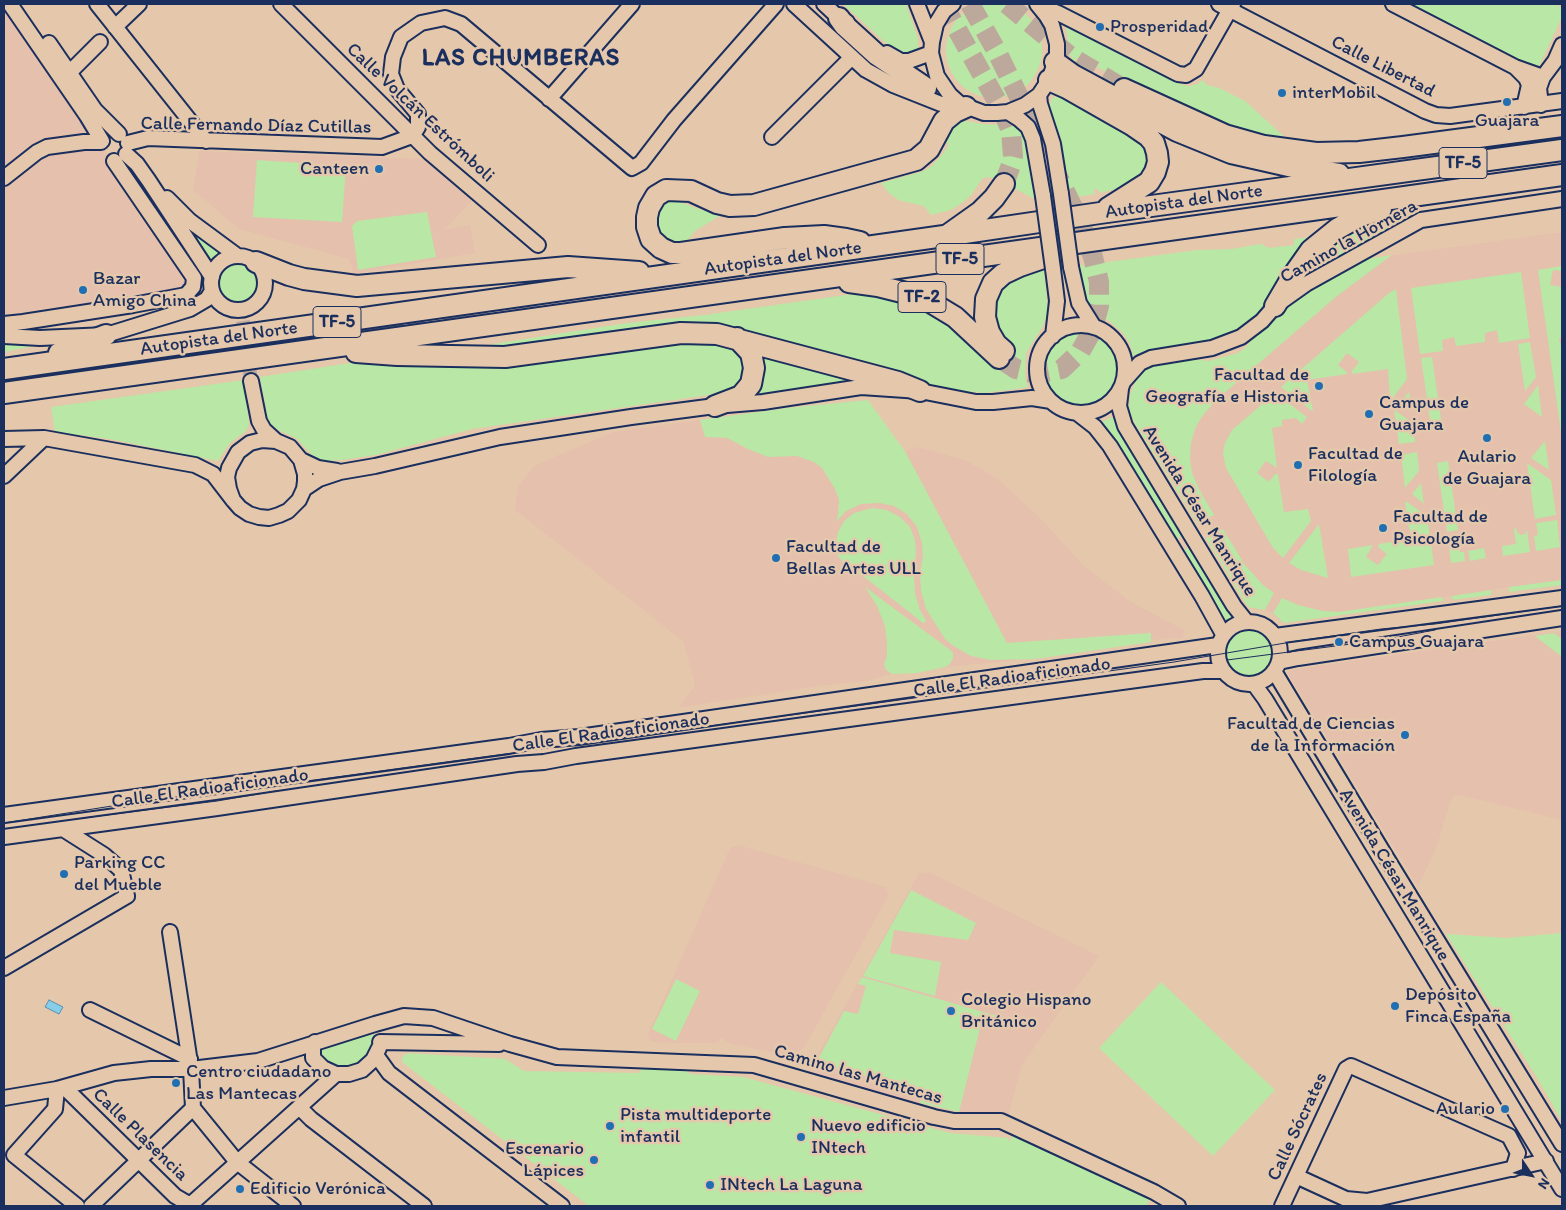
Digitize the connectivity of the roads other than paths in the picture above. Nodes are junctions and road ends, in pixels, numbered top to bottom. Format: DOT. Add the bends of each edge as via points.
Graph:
graph roads {
  1 [pos="10,4"];
  2 [pos="22,4"];
  3 [pos="98,4"];
  4 [pos="139,4"];
  5 [pos="281,4"];
  6 [pos="632,4"];
  7 [pos="776,4"];
  8 [pos="794,4"];
  9 [pos="824,4"];
  10 [pos="916,4"];
  11 [pos="953,4"];
  12 [pos="1038,4"];
  13 [pos="1393,4"];
  14 [pos="1227,6"];
  15 [pos="839,18"];
  16 [pos="116,27"];
  17 [pos="100,42"];
  18 [pos="1562,45"];
  19 [pos="931,48"];
  20 [pos="851,58"];
  21 [pos="1515,67"];
  22 [pos="70,73"];
  23 [pos="1543,77"];
  24 [pos="1048,79"];
  25 [pos="926,88"];
  26 [pos="1124,90"];
  27 [pos="549,99"];
  28 [pos="1562,101"];
  29 [pos="963,105"];
  30 [pos="1541,105"];
  31 [pos="1524,107"];
  32 [pos="1008,112"];
  33 [pos="1562,126"];
  34 [pos="412,136"];
  35 [pos="772,137"];
  36 [pos="206,141"];
  37 [pos="102,142"];
  38 [pos="124,143"];
  39 [pos="943,144"];
  40 [pos="1562,150"];
  41 [pos="114,161"];
  42 [pos="1562,175"];
  43 [pos="1363,177"];
  44 [pos="4,178"];
  45 [pos="150,181"];
  46 [pos="1004,184"];
  47 [pos="1421,195"];
  48 [pos="1562,199"];
  49 [pos="766,202"];
  50 [pos="1100,213"];
  51 [pos="944,236"];
  52 [pos="1094,240"];
  53 [pos="538,245"];
  54 [pos="874,246"];
  55 [pos="236,256"];
  56 [pos="256,262"];
  57 [pos="671,275"];
  58 [pos="825,278"];
  59 [pos="212,284"];
  60 [pos="1275,306"];
  61 [pos="4,324"];
  62 [pos="1094,327"];
  63 [pos="106,335"];
  64 [pos="4,336"];
  65 [pos="1053,336"];
  66 [pos="737,338"];
  67 [pos="325,348"];
  68 [pos="30,365"];
  69 [pos="4,369"];
  70 [pos="251,381"];
  71 [pos="1122,385"];
  72 [pos="920,391"];
  73 [pos="8,394"];
  74 [pos="1051,401"];
  75 [pos="715,406"];
  76 [pos="1077,413"];
  77 [pos="259,421"];
  78 [pos="44,438"];
  79 [pos="4,439"];
  80 [pos="276,441"];
  81 [pos="250,443"];
  82 [pos="300,460"];
  83 [pos="9,465"];
  84 [pos="340,472"];
  85 [pos="4,476"];
  86 [pos="304,489"];
  87 [pos="233,500"];
  88 [pos="1562,598"];
  89 [pos="1562,618"];
  90 [pos="1246,622"];
  91 [pos="1275,636"];
  92 [pos="1221,640"];
  93 [pos="1276,667"];
  94 [pos="1223,671"];
  95 [pos="1254,684"];
  96 [pos="4,814"];
  97 [pos="62,829"];
  98 [pos="4,837"];
  99 [pos="1383,852"];
  100 [pos="1365,863"];
  101 [pos="170,932"];
  102 [pos="4,968"];
  103 [pos="90,1010"];
  104 [pos="375,1024"];
  105 [pos="1492,1029"];
  106 [pos="1473,1041"];
  107 [pos="315,1042"];
  108 [pos="510,1044"];
  109 [pos="298,1048"];
  110 [pos="378,1048"];
  111 [pos="314,1058"];
  112 [pos="190,1064"];
  113 [pos="366,1068"];
  114 [pos="389,1073"];
  115 [pos="336,1074"];
  116 [pos="61,1088"];
  117 [pos="4,1098"];
  118 [pos="193,1108"];
  119 [pos="300,1108"];
  120 [pos="1526,1128"];
  121 [pos="1509,1136"];
  122 [pos="1562,1144"];
  123 [pos="138,1160"];
  124 [pos="1546,1161"];
  125 [pos="237,1162"];
  126 [pos="1512,1169"];
  127 [pos="1296,1176"];
  128 [pos="1562,1189"];
  129 [pos="191,1205"];
  130 [pos="77,1206"];
  131 [pos="91,1206"];
  132 [pos="293,1206"];
  133 [pos="424,1206"];
  134 [pos="562,1206"];
  135 [pos="1178,1206"];
  136 [pos="1282,1206"];
  1 -- 37 [label="street"];
  2 -- 22 [label="street"];
  3 -- 16 [label="street"];
  4 -- 16 [label="street"];
  5 -- 34 [label="street, Calle Volcán Estrómboli"];
  6 -- 27 [label="street"];
  7 -- 27 [label="street" via="674,120 641,163 632,168"];
  8 -- 20 [label="street"];
  9 -- 15 [label="street"];
  10 -- 19 [label="street"];
  11 -- 19 [label="street" via="936,24"];
  12 -- 14 [label="street" via="1178,74 1186,75 1196,69"];
  12 -- 24 [label="street" via="1052,25 1057,44"];
  13 -- 21 [label="street"];
  14 -- 31 [label="street, Calle Libertad" via="1425,112 1450,116"];
  15 -- 19 [label="street" via="901,61 910,61"];
  15 -- 25 [label="highway" via="877,54"];
  16 -- 36 [label="street"];
  17 -- 22 [label="street"];
  18 -- 23 [label="street"];
  19 -- 29 [label="street" via="937,76 950,95"];
  20 -- 29 [label="street" via="866,70 941,104"];
  20 -- 35 [label="street"];
  21 -- 23 [label="street"];
  21 -- 31 [label="street" via="1529,85"];
  22 -- 38 [label="street" via="95,110"];
  23 -- 30 [label="street" via="1539,88"];
  24 -- 32 [label="street" via="1025,105"];
  24 -- 43 [label="highway" via="1073,75 1177,131 1231,153 1299,168"];
  24 -- 50 [label="highway" via="1132,124 1148,136 1158,153 1155,172 1149,182"];
  24 -- 62 [label="street, bridge" via="1040,104 1053,144 1079,303"];
  26 -- 33 [label="highway" via="1225,135 1264,146 1316,153 1359,152"];
  27 -- 34 [label="street" via="461,24 445,18 421,23 401,37 393,57 392,74 397,89 418,114 418,127"];
  28 -- 30 [label="street, Calle Libertad"];
  29 -- 32 [label="street" via="984,113"];
  29 -- 49 [label="highway" via="944,121 929,149 916,160"];
  30 -- 31 [label="street, Calle Libertad"];
  32 -- 65 [label="street, bridge" via="1028,127 1033,139 1057,301"];
  34 -- 36 [label="street, Calle Fernando Díaz Cutillas" via="382,147"];
  34 -- 53 [label="street, Calle Volcán Estrómboli"];
  36 -- 38 [label="street, Calle Fernando Díaz Cutillas" via="148,138"];
  37 -- 38 [label="street" via="110,134"];
  37 -- 41 [label="street" via="103,154"];
  37 -- 44 [label="street" via="47,147"];
  38 -- 41 [label="street" via="121,159"];
  38 -- 45 [label="street"];
  39 -- 49 [label="highway" via="932,159 919,168 828,195"];
  40 -- 43 [label="highway, Autopista del Norte / TF-5"];
  41 -- 61 [label="street" via="194,278 193,287 186,295 133,306"];
  42 -- 47 [label="highway, Autopista del Norte / TF-5"];
  43 -- 50 [label="highway, Autopista del Norte / TF-5"];
  45 -- 55 [label="street" via="190,221"];
  45 -- 59 [label="street"];
  46 -- 51 [label="highway" via="980,212"];
  47 -- 52 [label="highway, Autopista del Norte / TF-5"];
  47 -- 60 [label="highway" via="1358,217 1325,238 1311,250"];
  48 -- 60 [label="street, Camino la Hornera" via="1421,220 1320,276"];
  49 -- 54 [label="highway" via="754,206 730,206 691,191 666,190 656,196 649,208 647,217 651,239 672,253 824,236"];
  50 -- 51 [label="highway, Autopista del Norte / TF-5"];
  51 -- 54 [label="highway, Autopista del Norte / TF-5"];
  52 -- 58 [label="highway, Autopista del Norte / TF-5"];
  52 -- 58 [label="highway, TF-2" via="1020,266 1003,274 994,284 986,299 984,317 1002,355 955,317 922,298 878,286"];
  54 -- 57 [label="highway, Autopista del Norte / TF-5"];
  55 -- 56 [label="street"];
  55 -- 59 [label="street" via="220,262"];
  56 -- 57 [label="highway" via="304,279 357,286 568,267"];
  56 -- 59 [label="street" via="262,269 266,286 258,301 243,315 221,304"];
  57 -- 68 [label="highway, Autopista del Norte / TF-5"];
  58 -- 67 [label="highway, Autopista del Norte / TF-5"];
  59 -- 63 [label="street" via="207,299 190,309"];
  60 -- 71 [label="street, Camino la Hornera" via="1256,326 1233,342 1151,358 1140,363"];
  62 -- 65 [label="street" via="1079,325 1065,328"];
  62 -- 71 [label="street" via="1109,334 1120,348 1125,364"];
  63 -- 64 [label="street"];
  63 -- 68 [label="highway"];
  65 -- 74 [label="street" via="1043,348 1038,363 1040,384"];
  66 -- 67 [label="highway" via="681,333 505,357 397,355"];
  66 -- 72 [label="highway" via="898,382"];
  66 -- 75 [label="highway" via="751,353 754,368 751,384 741,396"];
  67 -- 73 [label="highway, Autopista del Norte / TF-5"];
  68 -- 69 [label="highway, Autopista del Norte / TF-5"];
  70 -- 77 [label="street"];
  71 -- 76 [label="street" via="1113,399 1102,407"];
  71 -- 90 [label="street, Avenida César Manrique" via="1119,406 1125,426"];
  72 -- 74 [label="street" via="976,402 1032,398"];
  72 -- 75 [label="street" via="861,388"];
  74 -- 76 [label="street"];
  75 -- 84 [label="street" via="500,437"];
  76 -- 92 [label="street" via="1095,427 1110,446 1197,587"];
  77 -- 80 [label="street"];
  77 -- 81 [label="street"];
  78 -- 79 [label="street"];
  78 -- 83 [label="street"];
  78 -- 87 [label="street" via="196,465 213,474"];
  80 -- 81 [label="street"];
  80 -- 82 [label="street" via="290,447"];
  81 -- 87 [label="street" via="238,452 229,468 227,477"];
  82 -- 84 [label="street"];
  82 -- 86 [label="street" via="305,474"];
  83 -- 85 [label="street"];
  84 -- 86 [label="street" via="319,479"];
  86 -- 87 [label="street" via="294,506 279,516 269,518 249,514"];
  88 -- 91 [label="street"];
  89 -- 93 [label="street" via="1298,658"];
  90 -- 91 [label="street" via="1262,624"];
  90 -- 92 [label="street" via="1234,625"];
  91 -- 93 [label="street" via="1280,654"];
  92 -- 94 [label="street" via="1218,661"];
  92 -- 96 [label="street, Calle El Radioaficionado" via="599,734"];
  93 -- 95 [label="street" via="1265,679"];
  93 -- 99 [label="street, Avenida César Manrique"];
  94 -- 95 [label="street" via="1237,682"];
  94 -- 97 [label="street, Calle El Radioaficionado" via="1203,671 517,764"];
  95 -- 100 [label="street, Avenida César Manrique"];
  97 -- 98 [label="street, Calle El Radioaficionado"];
  97 -- 102 [label="street" via="104,855 121,870 127,896"];
  99 -- 100 [label="street"];
  99 -- 105 [label="street, Avenida César Manrique"];
  100 -- 106 [label="street, Avenida César Manrique"];
  101 -- 112 [label="street"];
  103 -- 112 [label="street"];
  104 -- 107 [label="street, Camino las Mantecas"];
  104 -- 108 [label="street, Camino las Mantecas" via="404,1016 434,1018"];
  104 -- 110 [label="street"];
  105 -- 106 [label="street"];
  105 -- 122 [label="street, Avenida César Manrique"];
  106 -- 120 [label="street, Avenida César Manrique"];
  107 -- 109 [label="street, Camino las Mantecas"];
  107 -- 111 [label="street"];
  108 -- 110 [label="street, Camino las Mantecas"];
  108 -- 135 [label="street, Camino las Mantecas" via="557,1056 754,1066 934,1117 954,1121 1001,1122"];
  109 -- 111 [label="street"];
  109 -- 112 [label="street, Camino las Mantecas" via="258,1061"];
  110 -- 113 [label="street"];
  110 -- 114 [label="street"];
  111 -- 115 [label="street" via="323,1068"];
  112 -- 116 [label="street, Camino las Mantecas" via="114,1073"];
  112 -- 118 [label="street"];
  113 -- 114 [label="street"];
  113 -- 115 [label="street" via="349,1074"];
  114 -- 134 [label="street"];
  115 -- 119 [label="street"];
  116 -- 117 [label="street, Camino las Mantecas"];
  116 -- 123 [label="street, Calle Plasencia"];
  116 -- 130 [label="street" via="55,1109 14,1155"];
  118 -- 123 [label="street"];
  118 -- 125 [label="street"];
  119 -- 125 [label="street"];
  119 -- 133 [label="street"];
  120 -- 121 [label="street"];
  120 -- 124 [label="street, Avenida César Manrique"];
  121 -- 126 [label="street" via="1518,1153"];
  121 -- 127 [label="street, Calle Sócrates" via="1350,1066"];
  123 -- 129 [label="street, Calle Plasencia" via="175,1196"];
  123 -- 131 [label="street"];
  124 -- 126 [label="street"];
  124 -- 128 [label="street, Avenida César Manrique"];
  125 -- 129 [label="street"];
  125 -- 132 [label="street"];
  126 -- 127 [label="street" via="1367,1202 1346,1199"];
  127 -- 136 [label="street, Calle Sócrates"];
}
